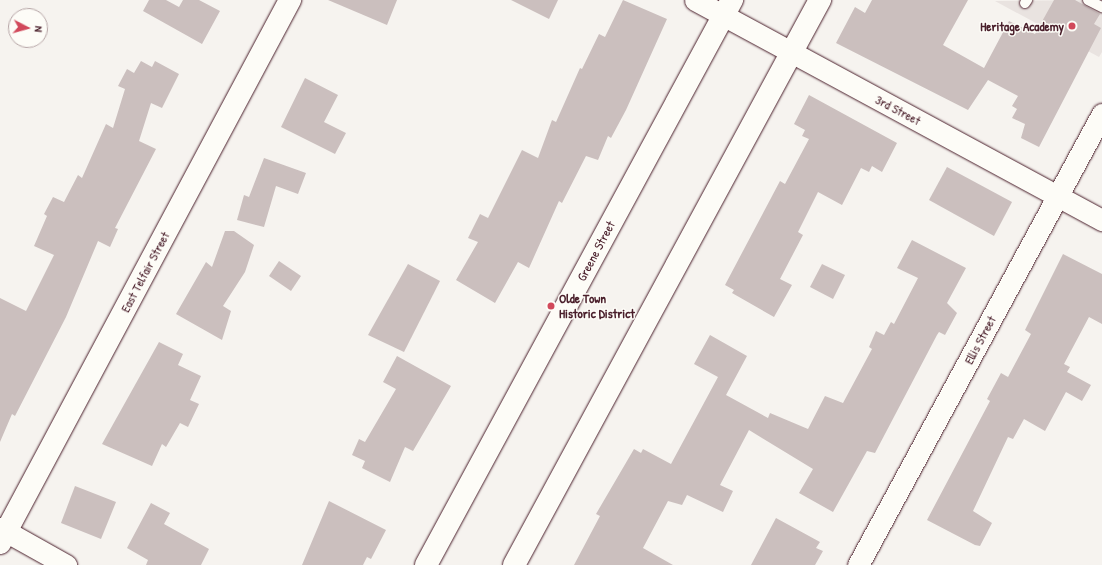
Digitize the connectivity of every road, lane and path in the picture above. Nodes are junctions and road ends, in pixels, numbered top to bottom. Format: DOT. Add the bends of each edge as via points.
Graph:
graph roads {
  1 [pos="290,0"];
  2 [pos="695,0"];
  3 [pos="820,0"];
  4 [pos="1088,0"];
  5 [pos="1102,7"];
  6 [pos="727,8"];
  7 [pos="791,53"];
  8 [pos="1102,114"];
  9 [pos="1058,196"];
  10 [pos="1102,220"];
  11 [pos="2,534"];
  12 [pos="66,565"];
  13 [pos="426,565"];
  14 [pos="514,565"];
  15 [pos="858,565"];
  1 -- 11 [label="main road, East Telfair Street"];
  2 -- 6 [label="street, 3rd Street"];
  3 -- 7 [label="main road"];
  4 -- 5 [label="lane"];
  6 -- 7 [label="street, 3rd Street"];
  6 -- 13 [label="main road, Greene Street"];
  7 -- 9 [label="street, 3rd Street"];
  7 -- 14 [label="main road"];
  8 -- 9 [label="street, Ellis Street"];
  9 -- 10 [label="street, 3rd Street"];
  9 -- 15 [label="street, Ellis Street"];
  11 -- 12 [label="street"];
}
